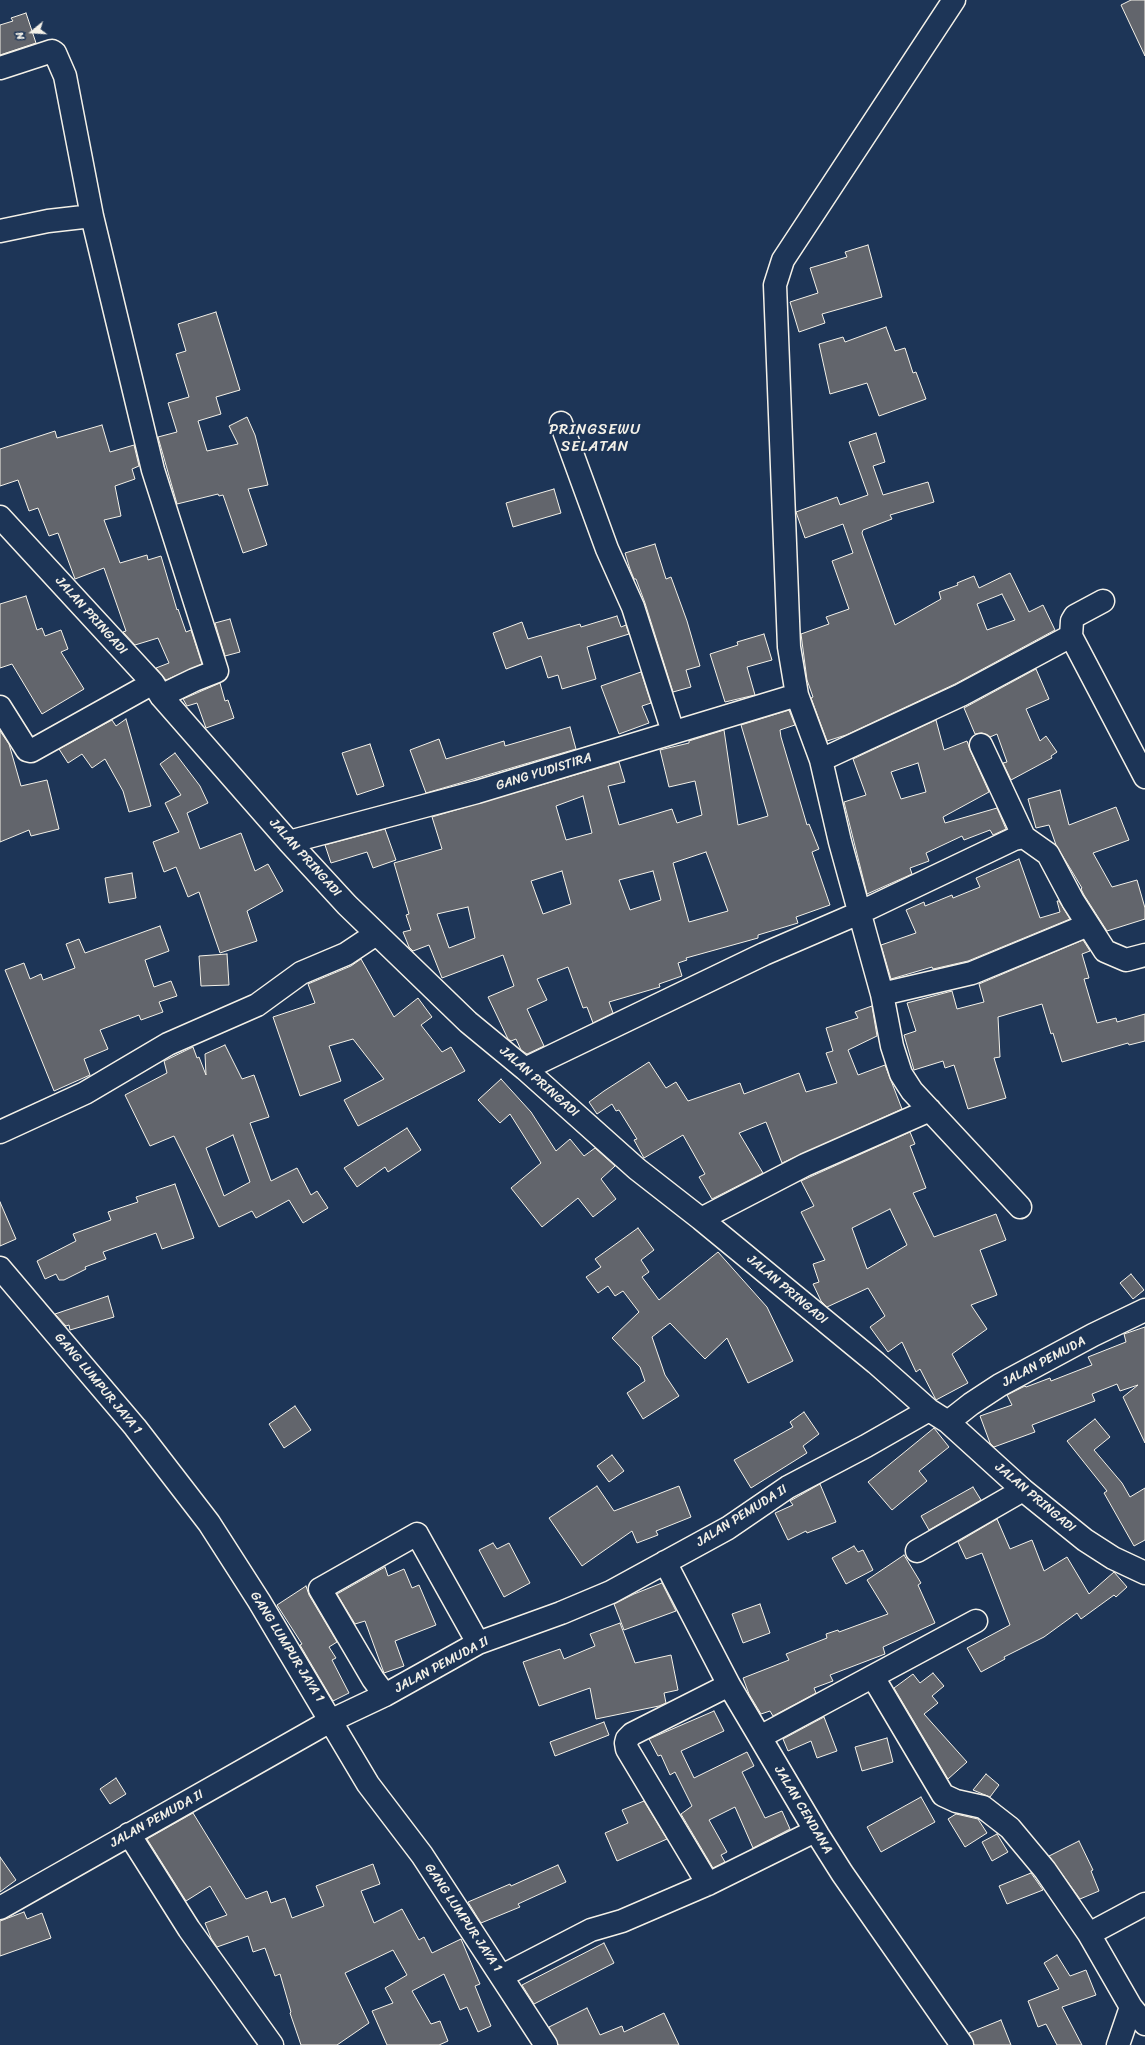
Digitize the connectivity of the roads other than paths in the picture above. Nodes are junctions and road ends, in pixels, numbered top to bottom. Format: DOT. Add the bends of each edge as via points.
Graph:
graph roads {
  1 [pos="954,0"];
  2 [pos="0,68"];
  3 [pos="92,216"];
  4 [pos="0,230"];
  5 [pos="561,423"];
  6 [pos="0,517"];
  7 [pos="1103,602"];
  8 [pos="1071,636"];
  9 [pos="157,690"];
  10 [pos="797,695"];
  11 [pos="0,707"];
  12 [pos="673,732"];
  13 [pos="981,746"];
  14 [pos="820,760"];
  15 [pos="1145,777"];
  16 [pos="1024,837"];
  17 [pos="289,842"];
  18 [pos="859,913"];
  19 [pos="1088,925"];
  20 [pos="376,934"];
  21 [pos="1145,955"];
  22 [pos="882,994"];
  23 [pos="525,1069"];
  24 [pos="930,1110"];
  25 [pos="0,1132"];
  26 [pos="1020,1207"];
  27 [pos="702,1219"];
  28 [pos="2,1273"];
  29 [pos="1145,1310"];
  30 [pos="930,1410"];
  31 [pos="948,1422"];
  32 [pos="1023,1490"];
  33 [pos="917,1551"];
  34 [pos="665,1562"];
  35 [pos="1145,1573"];
  36 [pos="976,1621"];
  37 [pos="478,1643"];
  38 [pos="874,1677"];
  39 [pos="729,1685"];
  40 [pos="385,1695"];
  41 [pos="332,1720"];
  42 [pos="760,1737"];
  43 [pos="816,1831"];
  44 [pos="129,1834"];
  45 [pos="708,1884"];
  46 [pos="1145,1904"];
  47 [pos="0,1908"];
  48 [pos="1089,1934"];
  49 [pos="502,1976"];
  50 [pos="1131,2007"];
  51 [pos="1145,2024"];
  52 [pos="272,2045"];
  53 [pos="546,2045"];
  54 [pos="962,2045"];
  55 [pos="1118,2045"];
  1 -- 10 [label="street" via="783,260 775,285 789,647"];
  2 -- 3 [label="street" via="54,51 64,76"];
  3 -- 4 [label="street"];
  3 -- 9 [label="street" via="153,470 217,671"];
  5 -- 12 [label="street" via="607,549 633,607"];
  6 -- 9 [label="street, JALAN PRINGADI"];
  7 -- 8 [label="street" via="1075,616"];
  8 -- 14 [label="street" via="961,696"];
  8 -- 15 [label="street"];
  9 -- 11 [label="street" via="31,751 27,750"];
  9 -- 17 [label="street, JALAN PRINGADI"];
  10 -- 12 [label="street, GANG YUDISTIRA"];
  10 -- 14 [label="street"];
  12 -- 17 [label="street, GANG YUDISTIRA" via="477,792"];
  13 -- 16 [label="street"];
  14 -- 18 [label="street"];
  16 -- 18 [label="street" via="1014,839"];
  16 -- 19 [label="street" via="1048,854"];
  17 -- 20 [label="street, JALAN PRINGADI"];
  18 -- 22 [label="street"];
  18 -- 23 [label="street" via="683,992"];
  19 -- 21 [label="street" via="1105,951 1126,960"];
  19 -- 22 [label="street" via="972,973"];
  20 -- 23 [label="street, JALAN PRINGADI" via="468,1022"];
  20 -- 25 [label="street" via="346,954 301,973 257,1005 168,1044 85,1093"];
  22 -- 24 [label="street" via="892,1046 901,1074 912,1091"];
  23 -- 27 [label="street, JALAN PRINGADI" via="637,1169"];
  24 -- 26 [label="street"];
  24 -- 27 [label="street" via="805,1165"];
  27 -- 30 [label="street, JALAN PRINGADI" via="876,1362"];
  28 -- 41 [label="street, GANG LUMPUR JAYA 1" via="135,1427 209,1523"];
  29 -- 31 [label="street, JALAN PEMUDA" via="1000,1385"];
  30 -- 31 [label="street, JALAN PRINGADI"];
  30 -- 34 [label="street, JALAN PEMUDA II" via="788,1487 728,1528"];
  31 -- 32 [label="street, JALAN PRINGADI"];
  32 -- 33 [label="street"];
  32 -- 35 [label="street, JALAN PRINGADI" via="1085,1540 1113,1558"];
  34 -- 37 [label="street, JALAN PEMUDA II" via="611,1592 560,1614"];
  34 -- 39 [label="street, JALAN CENDANA"];
  36 -- 38 [label="street"];
  37 -- 40 [label="street, JALAN PEMUDA II"];
  37 -- 40 [label="street" via="417,1534 320,1589"];
  38 -- 42 [label="street"];
  38 -- 48 [label="street" via="943,1795 956,1801 983,1807 1010,1828 1045,1870"];
  39 -- 42 [label="street, JALAN CENDANA"];
  39 -- 45 [label="street" via="632,1734 626,1743 627,1749"];
  40 -- 41 [label="street, JALAN PEMUDA II"];
  41 -- 44 [label="street, JALAN PEMUDA II"];
  41 -- 49 [label="street, GANG LUMPUR JAYA 1" via="368,1784 422,1855"];
  42 -- 43 [label="street, JALAN CENDANA"];
  43 -- 45 [label="street"];
  43 -- 54 [label="street, JALAN CENDANA" via="842,1873"];
  44 -- 47 [label="street, JALAN PEMUDA II"];
  44 -- 52 [label="street" via="189,1929"];
  45 -- 49 [label="street" via="622,1921 591,1930"];
  46 -- 48 [label="street"];
  48 -- 50 [label="street"];
  49 -- 53 [label="street, GANG LUMPUR JAYA 1"];
  50 -- 51 [label="street"];
  50 -- 55 [label="street"];
}
